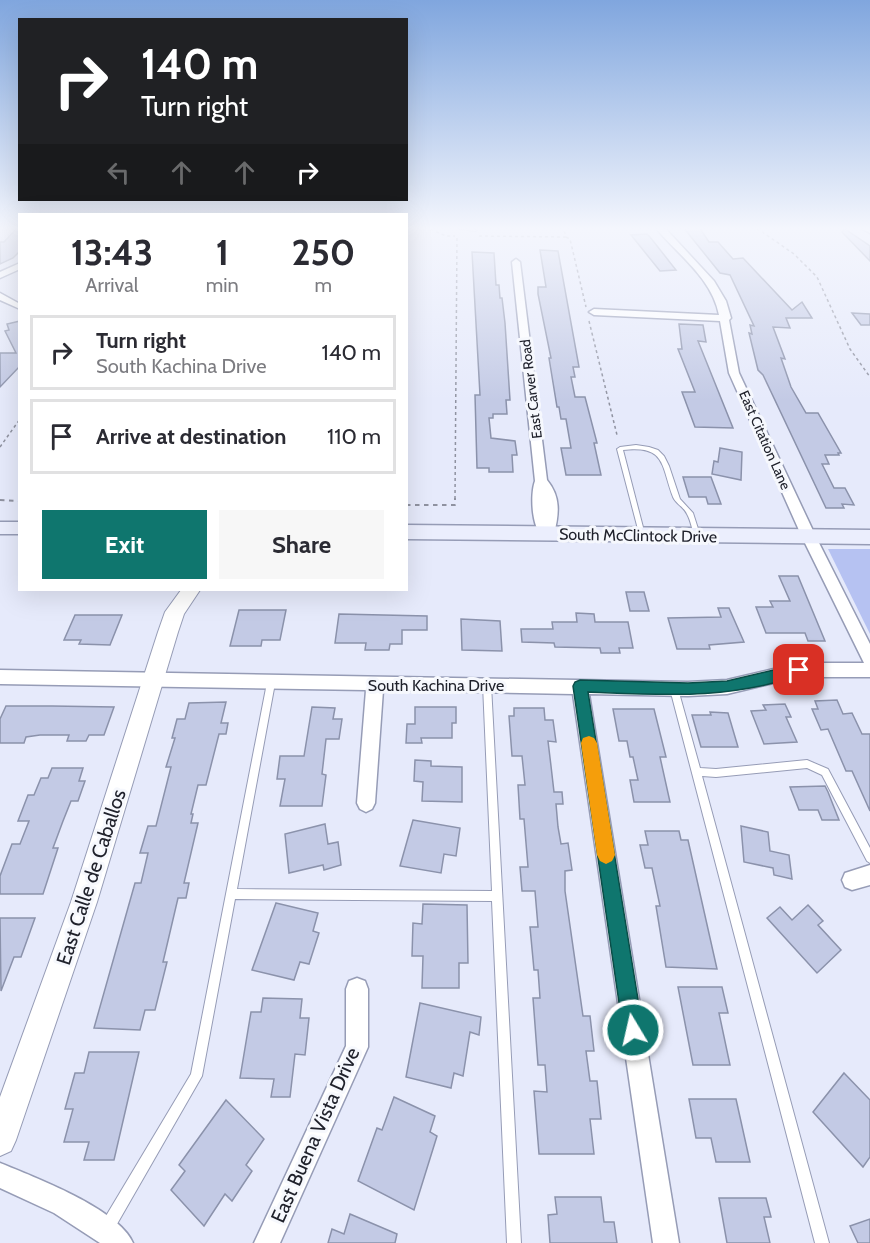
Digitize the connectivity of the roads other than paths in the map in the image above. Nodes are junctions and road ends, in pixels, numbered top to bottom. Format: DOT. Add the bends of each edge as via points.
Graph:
graph roads {
  1 [pos="519,285"];
  2 [pos="712,285"];
  3 [pos="0,296"];
  4 [pos="18,307"];
  5 [pos="594,312"];
  6 [pos="726,318"];
  7 [pos="0,528"];
  8 [pos="18,528"];
  9 [pos="408,532"];
  10 [pos="547,534"];
  11 [pos="642,535"];
  12 [pos="697,535"];
  13 [pos="809,537"];
  14 [pos="870,537"];
  15 [pos="190,591"];
  16 [pos="175,601"];
  17 [pos="870,660"];
  18 [pos="870,670"];
  19 [pos="0,677"];
  20 [pos="153,680"];
  21 [pos="272,682"];
  22 [pos="375,685"];
  23 [pos="487,685"];
  24 [pos="580,686"];
  25 [pos="674,689"];
  26 [pos="697,772"];
  27 [pos="366,803"];
  28 [pos="870,858"];
  29 [pos="231,894"];
  30 [pos="496,896"];
  31 [pos="357,989"];
  32 [pos="0,1140"];
  33 [pos="0,1174"];
  34 [pos="113,1237"];
  35 [pos="267,1243"];
  36 [pos="514,1243"];
  37 [pos="666,1243"];
  38 [pos="822,1243"];
  1 -- 10 [label="street, East Carver Road" via="541,481 550,489 553,515"];
  2 -- 6 [label="street, East Citation Lane"];
  3 -- 4 [label="street"];
  5 -- 6 [label="street"];
  6 -- 13 [label="street, East Citation Lane" via="734,373"];
  7 -- 8 [label="main road"];
  9 -- 10 [label="main road, South McClintock Drive"];
  10 -- 11 [label="main road, South McClintock Drive"];
  11 -- 12 [label="main road, South McClintock Drive"];
  11 -- 12 [label="lane" via="620,448 652,448 662,456 678,503 689,510"];
  12 -- 13 [label="main road, South McClintock Drive"];
  13 -- 14 [label="main road, South McClintock Drive"];
  13 -- 17 [label="street, East Citation Lane"];
  15 -- 16 [label="street"];
  16 -- 20 [label="street, East Calle de Caballos"];
  18 -- 25 [label="street, South Kachina Drive" via="799,670 727,687"];
  19 -- 20 [label="street, South Kachina Drive"];
  20 -- 21 [label="street, South Kachina Drive"];
  20 -- 32 [label="street, East Calle de Caballos" via="80,913"];
  21 -- 22 [label="street, South Kachina Drive"];
  21 -- 29 [label="lane"];
  22 -- 23 [label="street, South Kachina Drive"];
  22 -- 27 [label="street"];
  23 -- 24 [label="street, South Kachina Drive"];
  23 -- 30 [label="lane"];
  24 -- 25 [label="street, South Kachina Drive"];
  24 -- 37 [label="street"];
  25 -- 26 [label="lane"];
  26 -- 28 [label="lane" via="807,764 825,772"];
  26 -- 38 [label="lane"];
  29 -- 30 [label="lane"];
  29 -- 34 [label="lane" via="196,1076"];
  30 -- 36 [label="lane"];
  31 -- 35 [label="street, East Buena Vista Drive" via="357,1047"];
  33 -- 34 [label="street" via="63,1202"];
}
